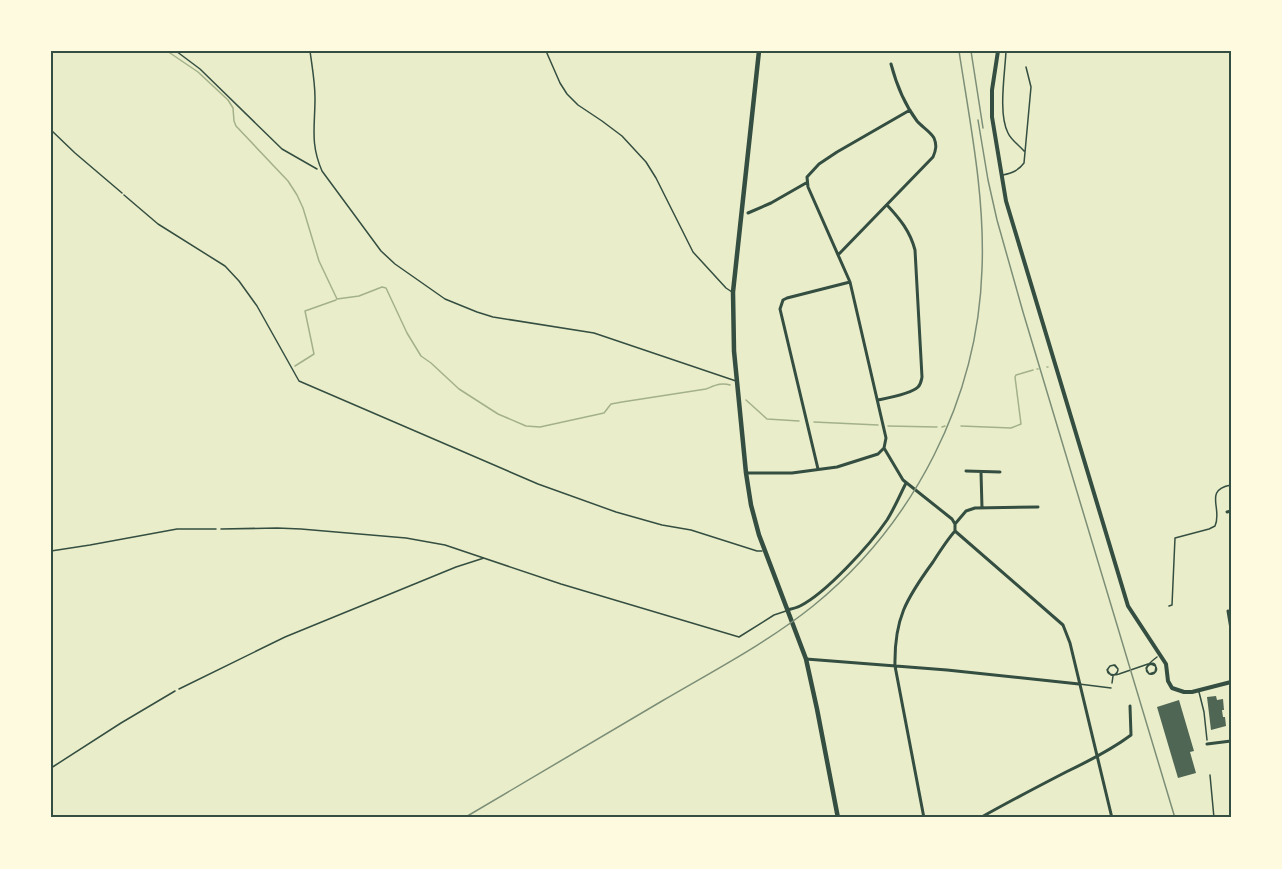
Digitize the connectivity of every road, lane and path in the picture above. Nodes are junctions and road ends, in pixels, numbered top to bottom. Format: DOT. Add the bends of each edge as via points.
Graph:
graph roads {
  1 [pos="176,51"];
  2 [pos="310,51"];
  3 [pos="546,51"];
  4 [pos="760,51"];
  5 [pos="998,51"];
  6 [pos="1006,51"];
  7 [pos="891,64"];
  8 [pos="1026,67"];
  9 [pos="910,110"];
  10 [pos="51,130"];
  11 [pos="1026,153"];
  12 [pos="322,171"];
  13 [pos="1001,175"];
  14 [pos="806,183"];
  15 [pos="124,195"];
  16 [pos="887,205"];
  17 [pos="748,213"];
  18 [pos="838,255"];
  19 [pos="850,282"];
  20 [pos="733,292"];
  21 [pos="737,381"];
  22 [pos="878,400"];
  23 [pos="884,448"];
  24 [pos="819,470"];
  25 [pos="966,471"];
  26 [pos="981,472"];
  27 [pos="999,472"];
  28 [pos="746,473"];
  29 [pos="906,483"];
  30 [pos="1231,484"];
  31 [pos="1038,507"];
  32 [pos="982,508"];
  33 [pos="955,524"];
  34 [pos="220,529"];
  35 [pos="955,531"];
  36 [pos="767,550"];
  37 [pos="51,551"];
  38 [pos="484,558"];
  39 [pos="1168,606"];
  40 [pos="787,610"];
  41 [pos="1228,611"];
  42 [pos="1231,629"];
  43 [pos="1160,654"];
  44 [pos="806,659"];
  45 [pos="1153,664"];
  46 [pos="895,666"];
  47 [pos="1115,674"];
  48 [pos="1231,682"];
  49 [pos="1079,684"];
  50 [pos="1111,688"];
  51 [pos="179,689"];
  52 [pos="1199,691"];
  53 [pos="1130,706"];
  54 [pos="1231,741"];
  55 [pos="1207,742"];
  56 [pos="1098,756"];
  57 [pos="51,768"];
  58 [pos="1210,775"];
  59 [pos="838,818"];
  60 [pos="924,818"];
  61 [pos="980,818"];
  62 [pos="1112,818"];
  63 [pos="1214,818"];
  1 -- 12 [label="path" via="200,69 282,149"];
  2 -- 12 [label="lane" via="315,150"];
  3 -- 20 [label="lane" via="567,94 622,136 646,162 693,252"];
  4 -- 20 [label="main road"];
  5 -- 13 [label="street" via="992,117"];
  6 -- 11 [label="lane" via="1004,121 1010,136"];
  7 -- 9 [label="street"];
  8 -- 11 [label="lane" via="1031,87"];
  9 -- 14 [label="street" via="819,164 808,174"];
  9 -- 16 [label="street" via="932,134 935,153"];
  10 -- 15 [label="path"];
  11 -- 13 [label="lane" via="1020,168"];
  12 -- 21 [label="lane" via="385,255 445,299 486,315 594,333"];
  13 -- 43 [label="street" via="1125,599"];
  14 -- 17 [label="street"];
  14 -- 18 [label="street"];
  15 -- 36 [label="lane" via="158,224 225,266 257,306 299,381 538,484 616,512 757,551"];
  16 -- 18 [label="street"];
  16 -- 22 [label="street" via="905,225 915,250 922,377 921,384 912,391"];
  18 -- 19 [label="street"];
  19 -- 22 [label="street"];
  19 -- 24 [label="street" via="787,298 780,309"];
  20 -- 21 [label="main road"];
  21 -- 28 [label="main road"];
  22 -- 23 [label="street" via="886,438"];
  23 -- 24 [label="street" via="859,461"];
  23 -- 29 [label="street"];
  24 -- 28 [label="street"];
  25 -- 26 [label="street"];
  26 -- 27 [label="street"];
  26 -- 32 [label="street"];
  28 -- 36 [label="main road" via="753,512"];
  29 -- 33 [label="street"];
  29 -- 40 [label="street" via="887,519 857,556 821,591"];
  30 -- 39 [label="path" via="1216,494 1215,526 1175,538 1172,605"];
  31 -- 32 [label="street"];
  32 -- 33 [label="street" via="966,511"];
  33 -- 35 [label="street"];
  34 -- 37 [label="path" via="177,529"];
  34 -- 38 [label="lane" via="277,528 406,538"];
  35 -- 46 [label="street" via="905,605 896,635"];
  35 -- 49 [label="street" via="1063,626"];
  36 -- 40 [label="main road"];
  38 -- 40 [label="lane" via="740,636"];
  38 -- 51 [label="lane" via="285,637"];
  40 -- 44 [label="main road"];
  41 -- 42 [label="street"];
  43 -- 45 [label="path"];
  43 -- 52 [label="street" via="1172,688"];
  44 -- 46 [label="street"];
  44 -- 59 [label="main road"];
  45 -- 45 [label="path" via="1156,668 1155,673 1147,671 1148,665"];
  45 -- 47 [label="path"];
  46 -- 49 [label="street"];
  46 -- 60 [label="street"];
  47 -- 47 [label="path" via="1108,673 1109,667 1117,668"];
  47 -- 50 [label="path"];
  48 -- 52 [label="street"];
  49 -- 50 [label="lane"];
  49 -- 56 [label="street"];
  51 -- 57 [label="path"];
  52 -- 55 [label="lane"];
  53 -- 56 [label="street" via="1131,735"];
  54 -- 55 [label="street"];
  56 -- 61 [label="street"];
  56 -- 62 [label="street"];
  58 -- 63 [label="lane"];
}
